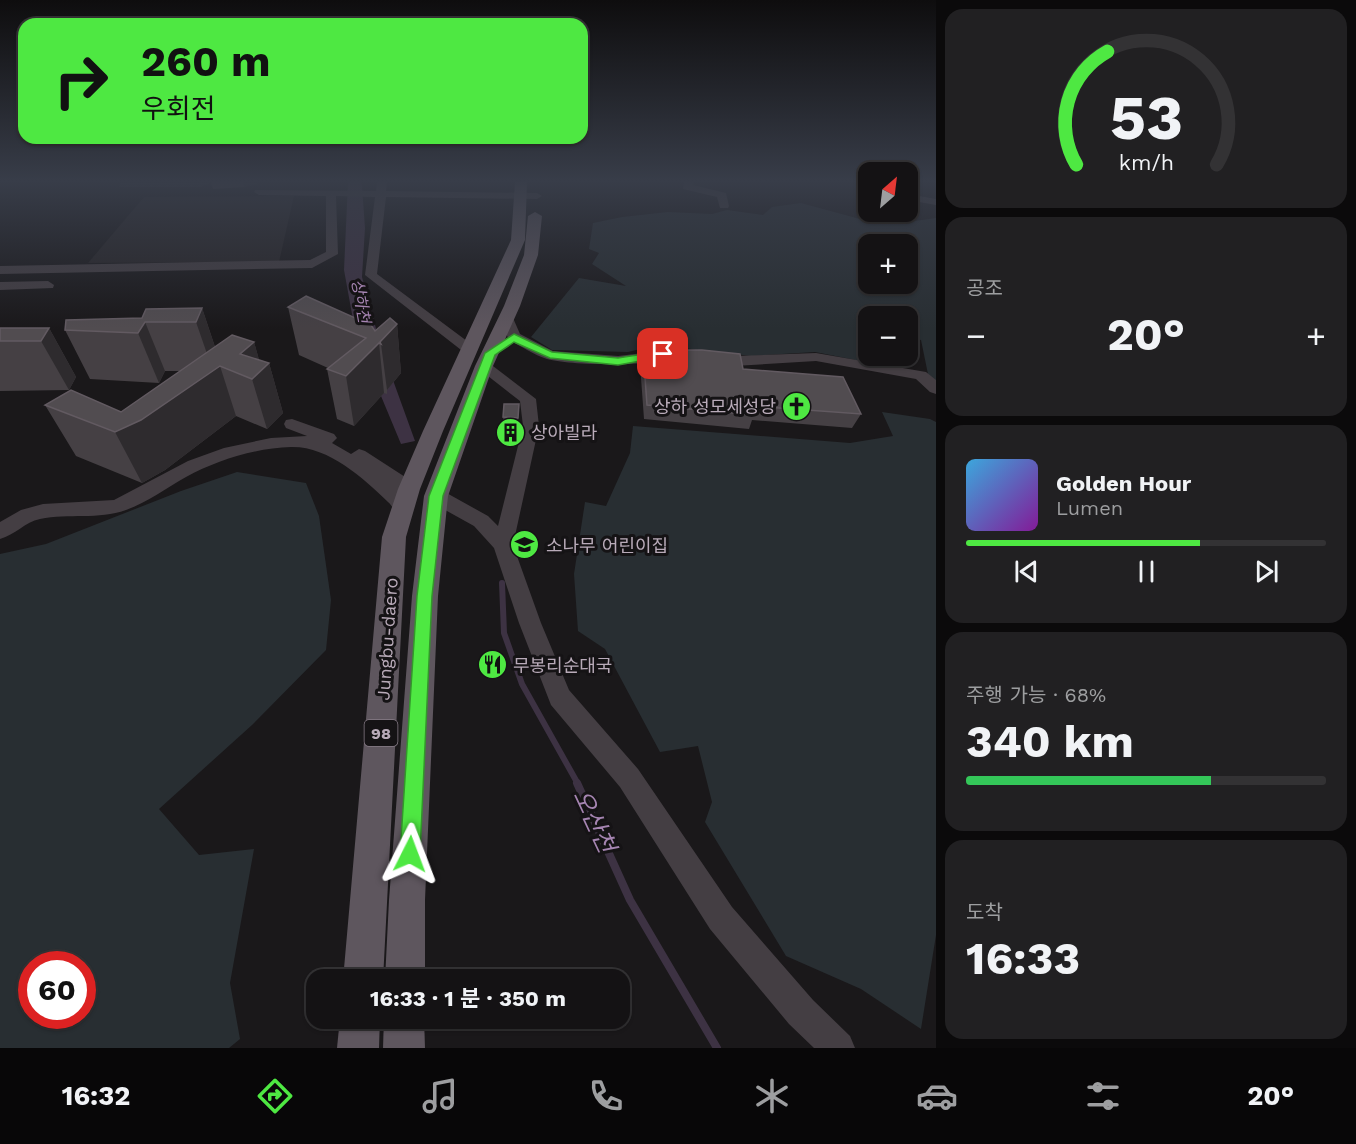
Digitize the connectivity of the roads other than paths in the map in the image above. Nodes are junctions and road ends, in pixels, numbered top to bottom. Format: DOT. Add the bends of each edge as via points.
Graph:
graph roads {
  1 [pos="334,231"];
  2 [pos="376,231"];
  3 [pos="520,231"];
  4 [pos="530,231"];
  5 [pos="0,270"];
  6 [pos="48,285"];
  7 [pos="0,286"];
  8 [pos="510,328"];
  9 [pos="481,356"];
  10 [pos="936,389"];
  11 [pos="292,424"];
  12 [pos="416,497"];
  13 [pos="0,531"];
  14 [pos="503,545"];
  15 [pos="364,969"];
  16 [pos="405,969"];
  17 [pos="359,1029"];
  18 [pos="404,1029"];
  19 [pos="358,1048"];
  20 [pos="404,1048"];
  21 [pos="838,1048"];
  1 -- 5 [label="street" via="332,254 312,264"];
  2 -- 9 [label="street" via="371,275"];
  3 -- 9 [label="main road, Jungbu-daero / 98"];
  4 -- 8 [label="main road, Jungbu-daero / 98" via="531,255"];
  6 -- 7 [label="street"];
  8 -- 9 [label="main road, Jungbu-daero / 98"];
  8 -- 10 [label="street" via="550,355 618,361 663,354 734,361 816,357 921,375"];
  9 -- 12 [label="main road, Jungbu-daero / 98"];
  9 -- 14 [label="street" via="528,399 531,426"];
  11 -- 12 [label="street" via="362,456"];
  12 -- 13 [label="street" via="388,492 320,444 285,441 257,445 205,462 127,503 101,511 30,514"];
  12 -- 14 [label="street" via="481,521"];
  12 -- 15 [label="main road, Jungbu-daero / 98" via="394,537"];
  12 -- 16 [label="main road, Jungbu-daero / 98" via="425,596"];
  14 -- 21 [label="street" via="560,697 629,778 722,918"];
  17 -- 19 [label="main road"];
  18 -- 20 [label="main road"];
}
